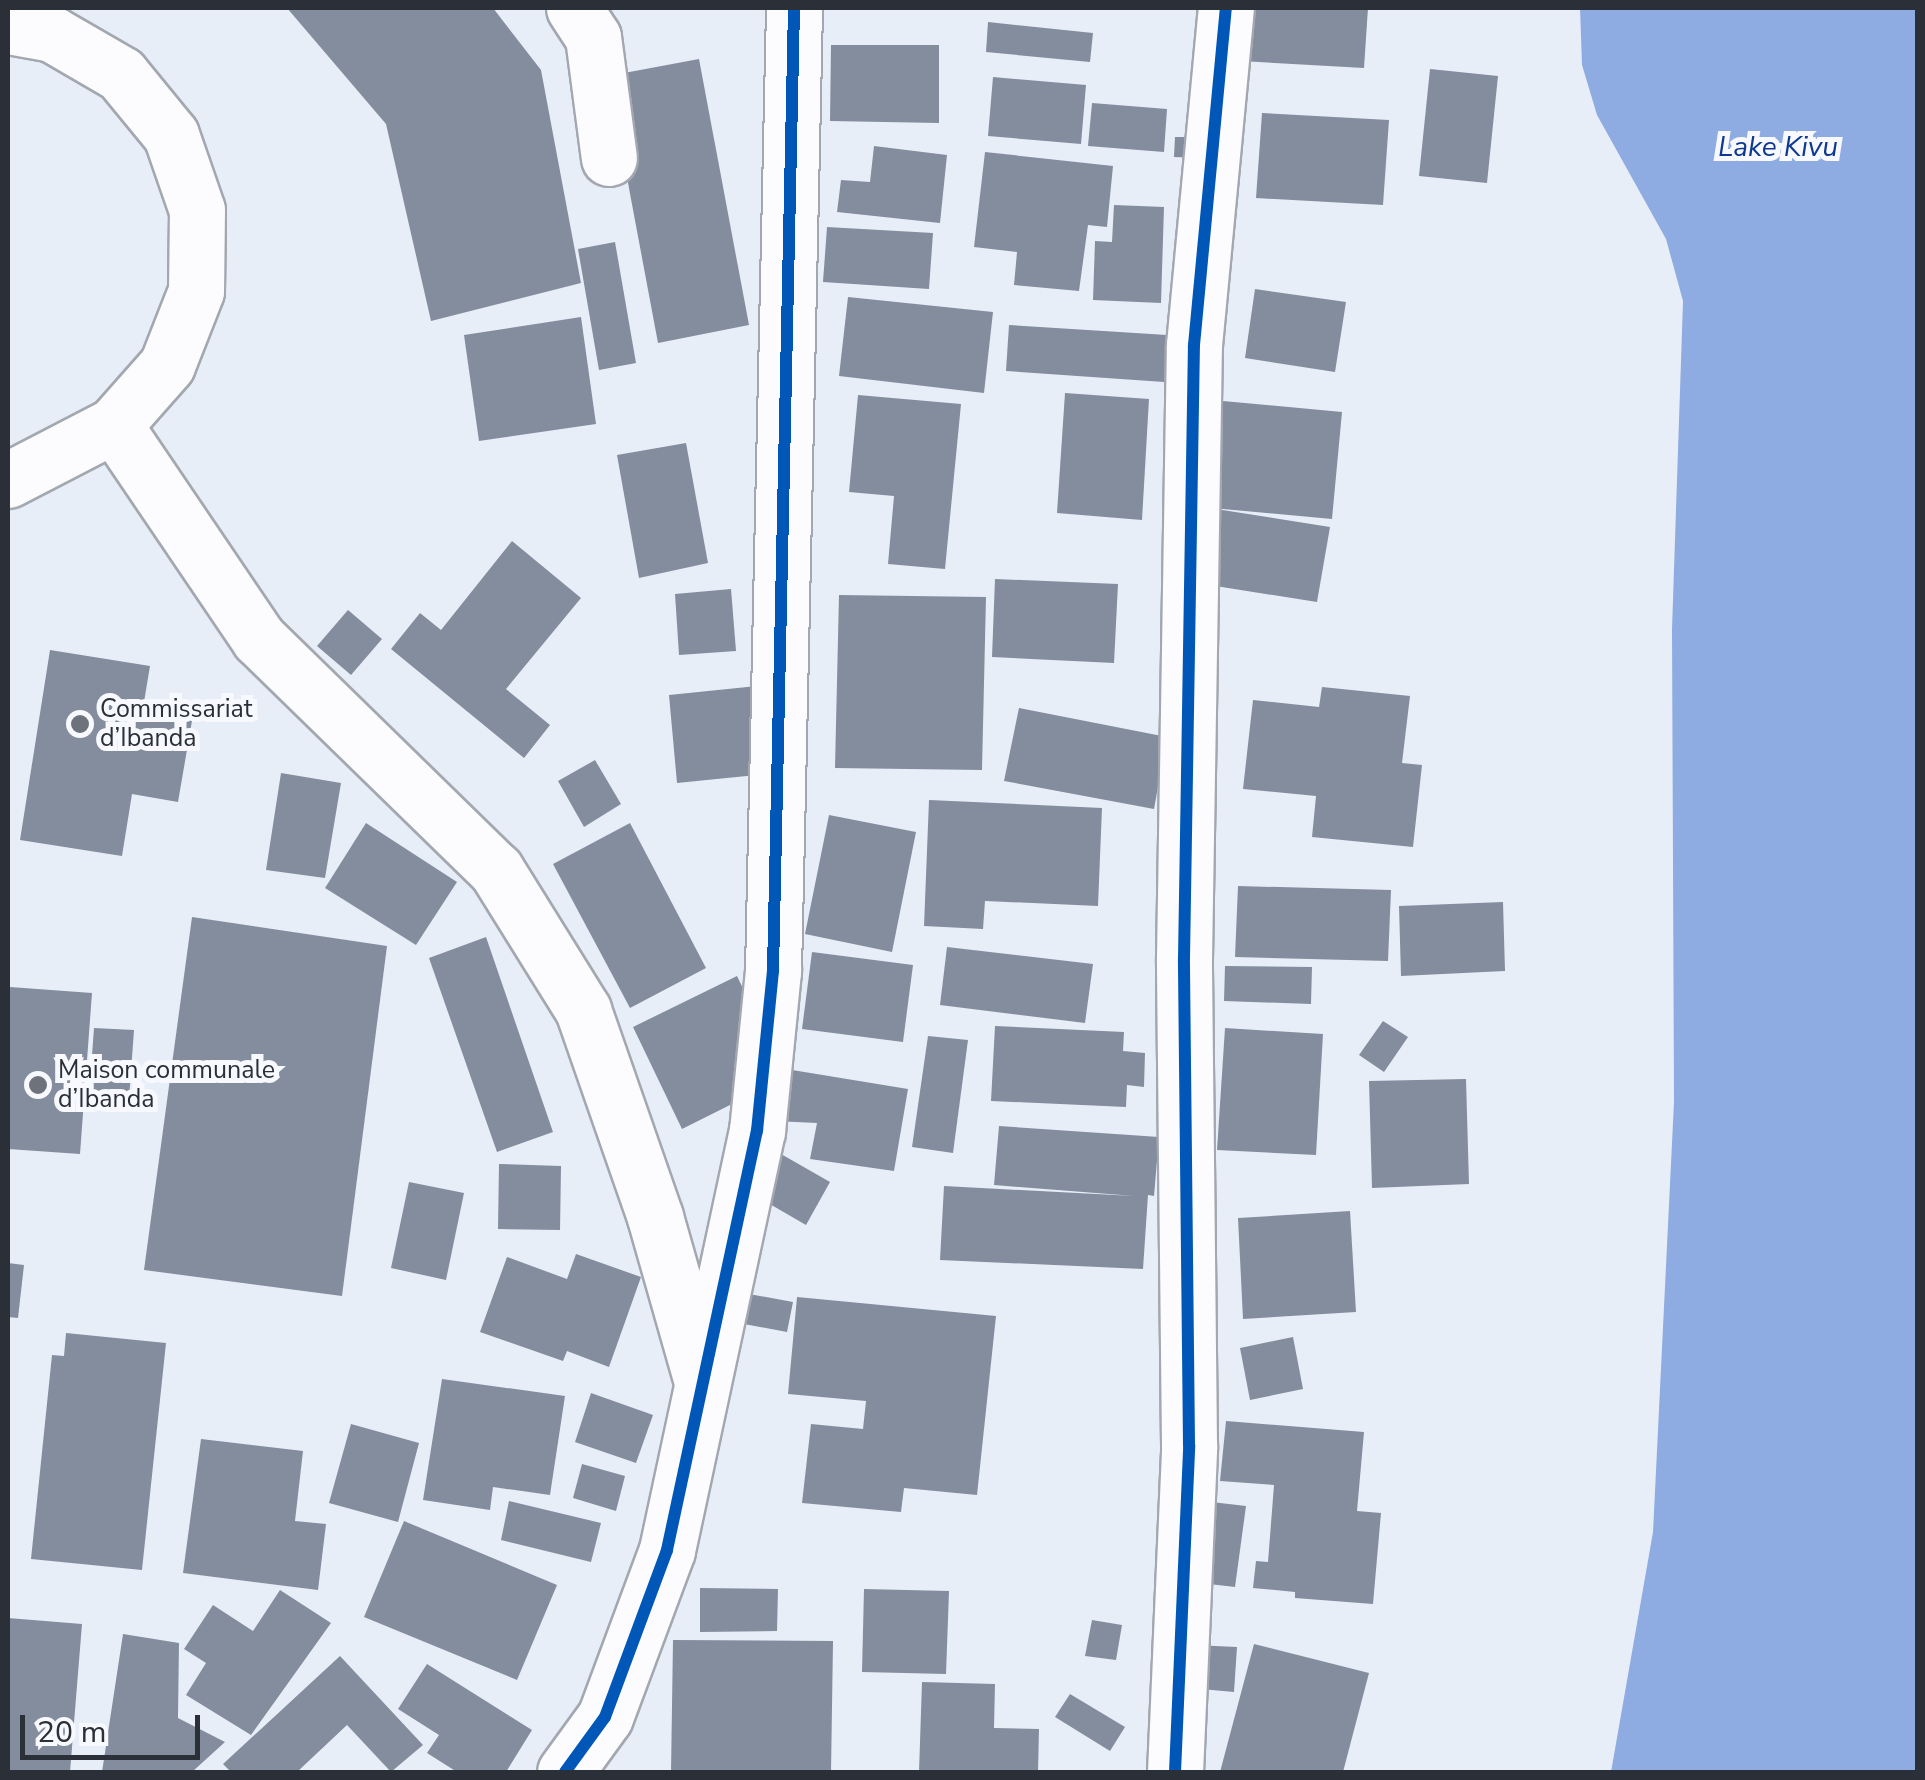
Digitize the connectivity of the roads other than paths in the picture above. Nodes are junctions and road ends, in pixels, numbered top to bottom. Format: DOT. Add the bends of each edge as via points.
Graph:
graph roads {
  1 [pos="574,8"];
  2 [pos="794,8"];
  3 [pos="1226,8"];
  4 [pos="8,26"];
  5 [pos="609,158"];
  6 [pos="114,424"];
  7 [pos="8,480"];
  8 [pos="704,1389"];
  9 [pos="605,1718"];
  10 [pos="565,1772"];
  11 [pos="614,1772"];
  12 [pos="1175,1772"];
  1 -- 5 [label="street" via="593,37"];
  2 -- 8 [label="street" via="773,971 757,1131"];
  3 -- 12 [label="street" via="1194,346 1184,958 1189,1445"];
  4 -- 6 [label="street" via="52,34 121,74 171,135 197,210 196,290 167,365"];
  6 -- 7 [label="street"];
  6 -- 8 [label="street" via="259,638 496,870 583,1010 655,1216"];
  8 -- 9 [label="street" via="668,1550"];
  9 -- 10 [label="street"];
  9 -- 11 [label="street"];
}
